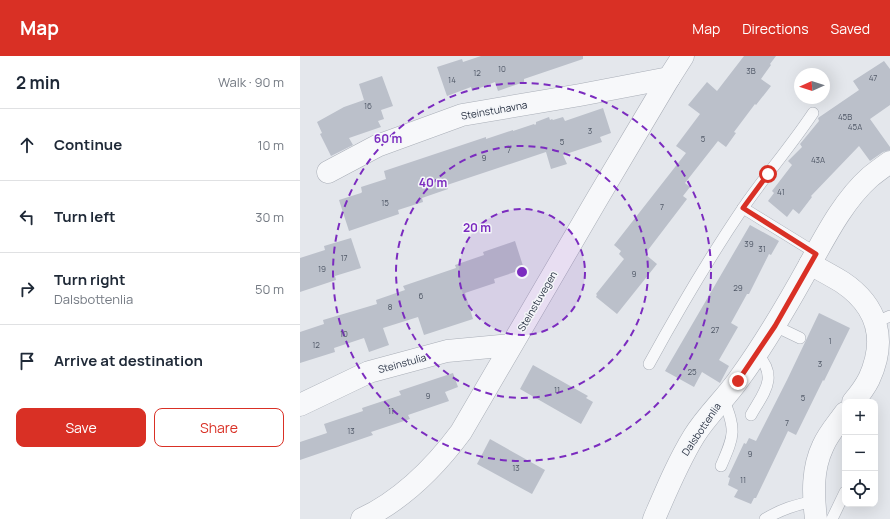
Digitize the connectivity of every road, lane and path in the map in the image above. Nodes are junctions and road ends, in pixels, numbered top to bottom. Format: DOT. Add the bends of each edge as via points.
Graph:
graph roads {
  1 [pos="684,56"];
  2 [pos="669,78"];
  3 [pos="813,113"];
  4 [pos="890,162"];
  5 [pos="328,172"];
  6 [pos="743,208"];
  7 [pos="813,259"];
  8 [pos="883,319"];
  9 [pos="775,326"];
  10 [pos="800,338"];
  11 [pos="511,346"];
  12 [pos="757,354"];
  13 [pos="649,364"];
  14 [pos="723,398"];
  15 [pos="855,399"];
  16 [pos="300,405"];
  17 [pos="751,415"];
  18 [pos="842,417"];
  19 [pos="721,466"];
  20 [pos="842,498"];
  21 [pos="815,510"];
  22 [pos="362,519"];
  23 [pos="654,519"];
  24 [pos="766,519"];
  25 [pos="832,519"];
  1 -- 2 [label="street, Steinstuvegen"];
  2 -- 5 [label="street, Steinstuhavna" via="462,115 377,146"];
  2 -- 11 [label="street, Steinstuvegen"];
  3 -- 6 [label="lane"];
  4 -- 7 [label="street, Dalsbottenlia" via="869,178 847,203 828,230"];
  6 -- 7 [label="lane"];
  6 -- 13 [label="lane" via="677,312"];
  7 -- 8 [label="street"];
  7 -- 9 [label="street, Dalsbottenlia"];
  8 -- 15 [label="street" via="869,380"];
  9 -- 10 [label="lane"];
  9 -- 12 [label="street, Dalsbottenlia"];
  11 -- 16 [label="street, Steinstulia" via="447,351 369,372"];
  11 -- 22 [label="street, Steinstuvegen" via="461,432 444,454 395,500"];
  12 -- 14 [label="street, Dalsbottenlia"];
  12 -- 17 [label="lane" via="764,362 769,376 766,388"];
  14 -- 19 [label="lane" via="733,432"];
  14 -- 23 [label="street, Dalsbottenlia" via="684,455"];
  18 -- 21 [label="street" via="823,445 816,463"];
  20 -- 25 [label="lane"];
  21 -- 24 [label="lane" via="792,506"];
}
